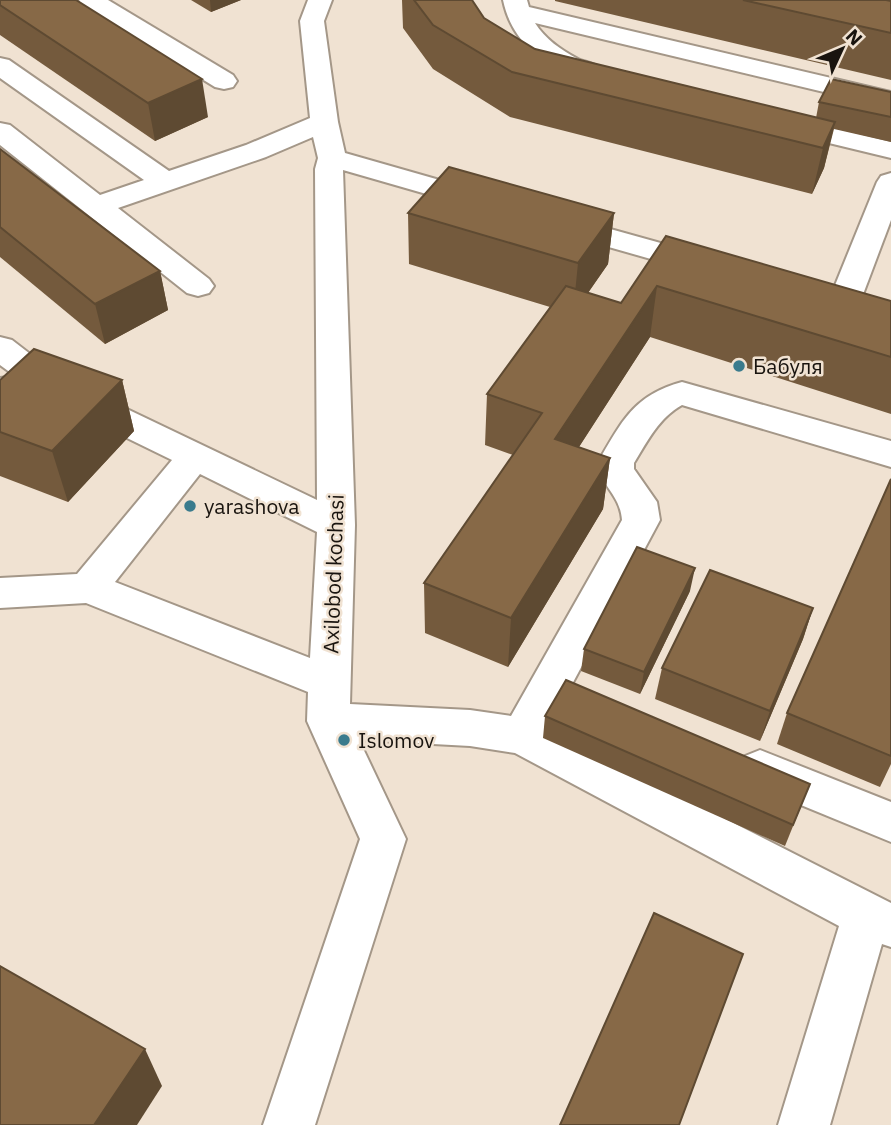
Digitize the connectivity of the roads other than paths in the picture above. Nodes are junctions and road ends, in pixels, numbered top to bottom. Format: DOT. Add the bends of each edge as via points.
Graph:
graph roads {
  1 [pos="91,0"];
  2 [pos="320,0"];
  3 [pos="516,6"];
  4 [pos="0,66"];
  5 [pos="224,81"];
  6 [pos="623,83"];
  7 [pos="891,100"];
  8 [pos="757,117"];
  9 [pos="0,131"];
  10 [pos="328,140"];
  11 [pos="891,150"];
  12 [pos="166,182"];
  13 [pos="891,182"];
  14 [pos="96,206"];
  15 [pos="738,275"];
  16 [pos="198,286"];
  17 [pos="843,305"];
  18 [pos="0,348"];
  19 [pos="48,385"];
  20 [pos="0,389"];
  21 [pos="891,454"];
  22 [pos="195,456"];
  23 [pos="336,525"];
  24 [pos="88,588"];
  25 [pos="0,593"];
  26 [pos="329,702"];
  27 [pos="523,736"];
  28 [pos="728,756"];
  29 [pos="891,822"];
  30 [pos="878,920"];
  31 [pos="289,1125"];
  32 [pos="804,1125"];
  1 -- 5 [label="street"];
  2 -- 10 [label="street, Axilobod kochasi" via="312,22"];
  3 -- 6 [label="street" via="537,44 569,66"];
  3 -- 7 [label="street"];
  4 -- 12 [label="street"];
  8 -- 11 [label="street"];
  9 -- 14 [label="street"];
  10 -- 12 [label="street" via="256,151"];
  10 -- 15 [label="street" via="516,211"];
  10 -- 23 [label="street, Axilobod kochasi"];
  12 -- 14 [label="street"];
  13 -- 17 [label="street"];
  14 -- 16 [label="street"];
  18 -- 19 [label="street"];
  19 -- 20 [label="street"];
  19 -- 22 [label="street"];
  21 -- 27 [label="street" via="682,393 657,403 616,462 616,471 639,502 641,520 571,690"];
  22 -- 23 [label="street"];
  22 -- 24 [label="street"];
  23 -- 26 [label="street, Axilobod kochasi"];
  24 -- 25 [label="street"];
  24 -- 26 [label="street"];
  26 -- 27 [label="street"];
  26 -- 31 [label="street, Axilobod kochasi" via="383,839"];
  27 -- 30 [label="street"];
  28 -- 29 [label="street"];
  30 -- 32 [label="street"];
}
